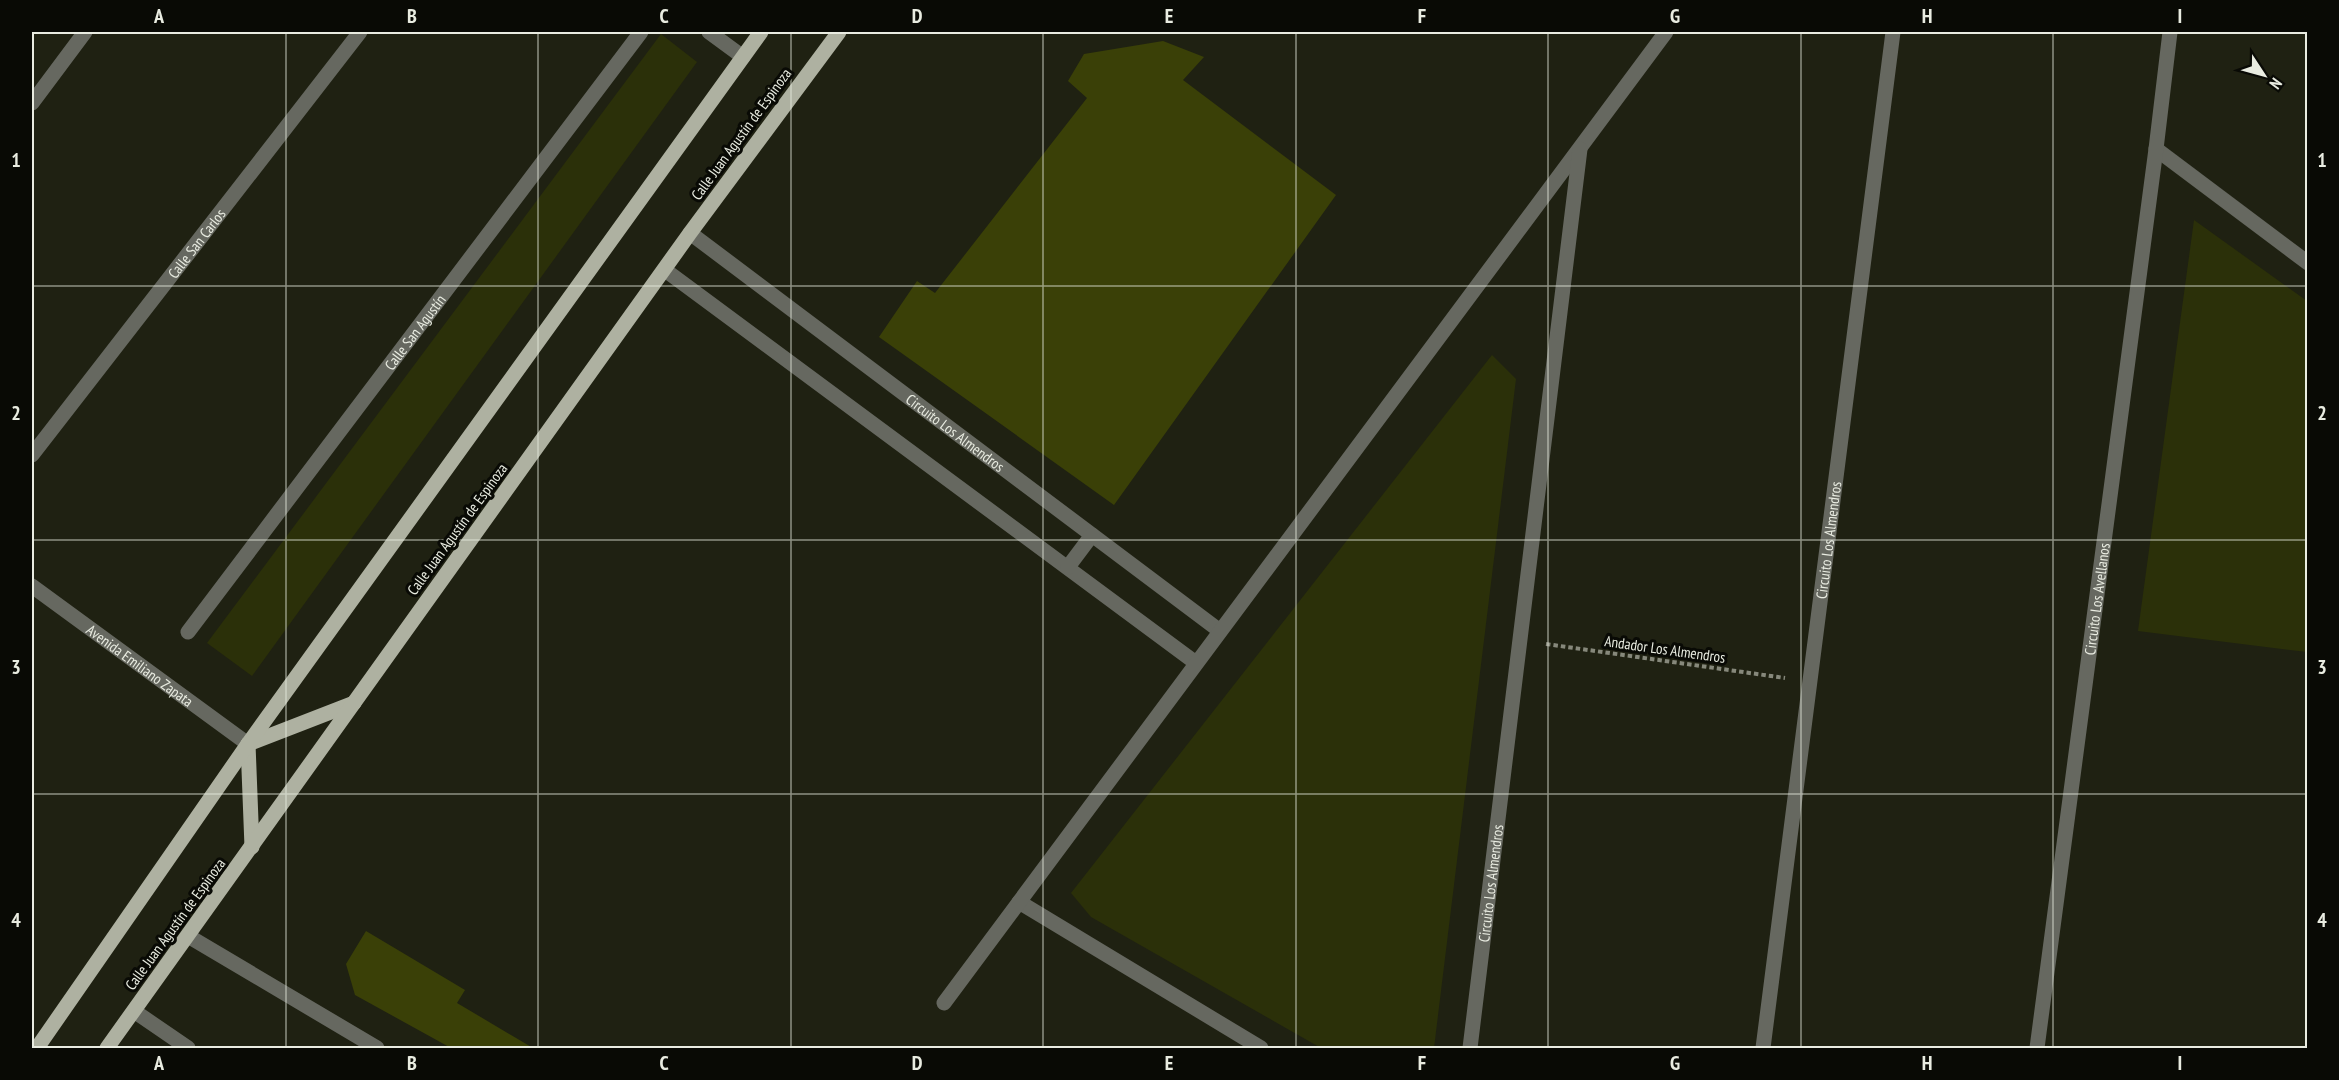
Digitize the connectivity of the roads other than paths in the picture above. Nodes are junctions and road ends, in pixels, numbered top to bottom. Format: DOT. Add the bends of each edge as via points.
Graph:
graph roads {
  1 [pos="85,32"];
  2 [pos="360,32"];
  3 [pos="641,32"];
  4 [pos="709,32"];
  5 [pos="761,32"];
  6 [pos="839,32"];
  7 [pos="1666,32"];
  8 [pos="1893,32"];
  9 [pos="2170,32"];
  10 [pos="743,57"];
  11 [pos="32,103"];
  12 [pos="1581,146"];
  13 [pos="2156,149"];
  14 [pos="690,233"];
  15 [pos="2307,263"];
  16 [pos="665,270"];
  17 [pos="32,455"];
  18 [pos="1092,535"];
  19 [pos="1068,567"];
  20 [pos="32,586"];
  21 [pos="1220,631"];
  22 [pos="188,632"];
  23 [pos="1196,663"];
  24 [pos="354,703"];
  25 [pos="248,744"];
  26 [pos="252,847"];
  27 [pos="1019,902"];
  28 [pos="188,936"];
  29 [pos="944,1003"];
  30 [pos="134,1011"];
  31 [pos="37,1048"];
  32 [pos="107,1048"];
  33 [pos="188,1048"];
  34 [pos="377,1048"];
  35 [pos="1261,1048"];
  36 [pos="1470,1048"];
  37 [pos="1763,1048"];
  38 [pos="2037,1048"];
  1 -- 11 [label="street"];
  2 -- 17 [label="street, Calle San Carlos"];
  3 -- 22 [label="street, Calle San Agustín"];
  4 -- 10 [label="street"];
  5 -- 10 [label="main road"];
  6 -- 14 [label="main road, Calle Juan Agustín de Espinoza"];
  7 -- 12 [label="street, Circuito Los Almendros"];
  8 -- 37 [label="street, Circuito Los Almendros"];
  9 -- 13 [label="street, Circuito Los Avellanos"];
  10 -- 25 [label="main road"];
  12 -- 21 [label="street, Circuito Los Almendros"];
  12 -- 36 [label="street, Circuito Los Almendros"];
  13 -- 15 [label="street"];
  13 -- 38 [label="street, Circuito Los Avellanos"];
  14 -- 16 [label="main road, Calle Juan Agustín de Espinoza"];
  14 -- 18 [label="street, Circuito Los Almendros"];
  16 -- 19 [label="street"];
  16 -- 24 [label="main road, Calle Juan Agustín de Espinoza"];
  18 -- 19 [label="street"];
  18 -- 21 [label="street, Circuito Los Almendros"];
  19 -- 23 [label="street"];
  20 -- 25 [label="street, Avenida Emiliano Zapata"];
  21 -- 23 [label="street, Circuito Los Almendros"];
  23 -- 27 [label="street, Circuito Los Almendros"];
  24 -- 25 [label="main road"];
  24 -- 26 [label="main road, Calle Juan Agustín de Espinoza"];
  25 -- 26 [label="main road"];
  25 -- 31 [label="main road"];
  26 -- 28 [label="main road, Calle Juan Agustín de Espinoza"];
  27 -- 29 [label="street, Circuito Los Almendros"];
  27 -- 35 [label="street"];
  28 -- 30 [label="main road, Calle Juan Agustín de Espinoza"];
  28 -- 34 [label="street"];
  30 -- 32 [label="main road, Calle Juan Agustín de Espinoza"];
  30 -- 33 [label="street"];
}
